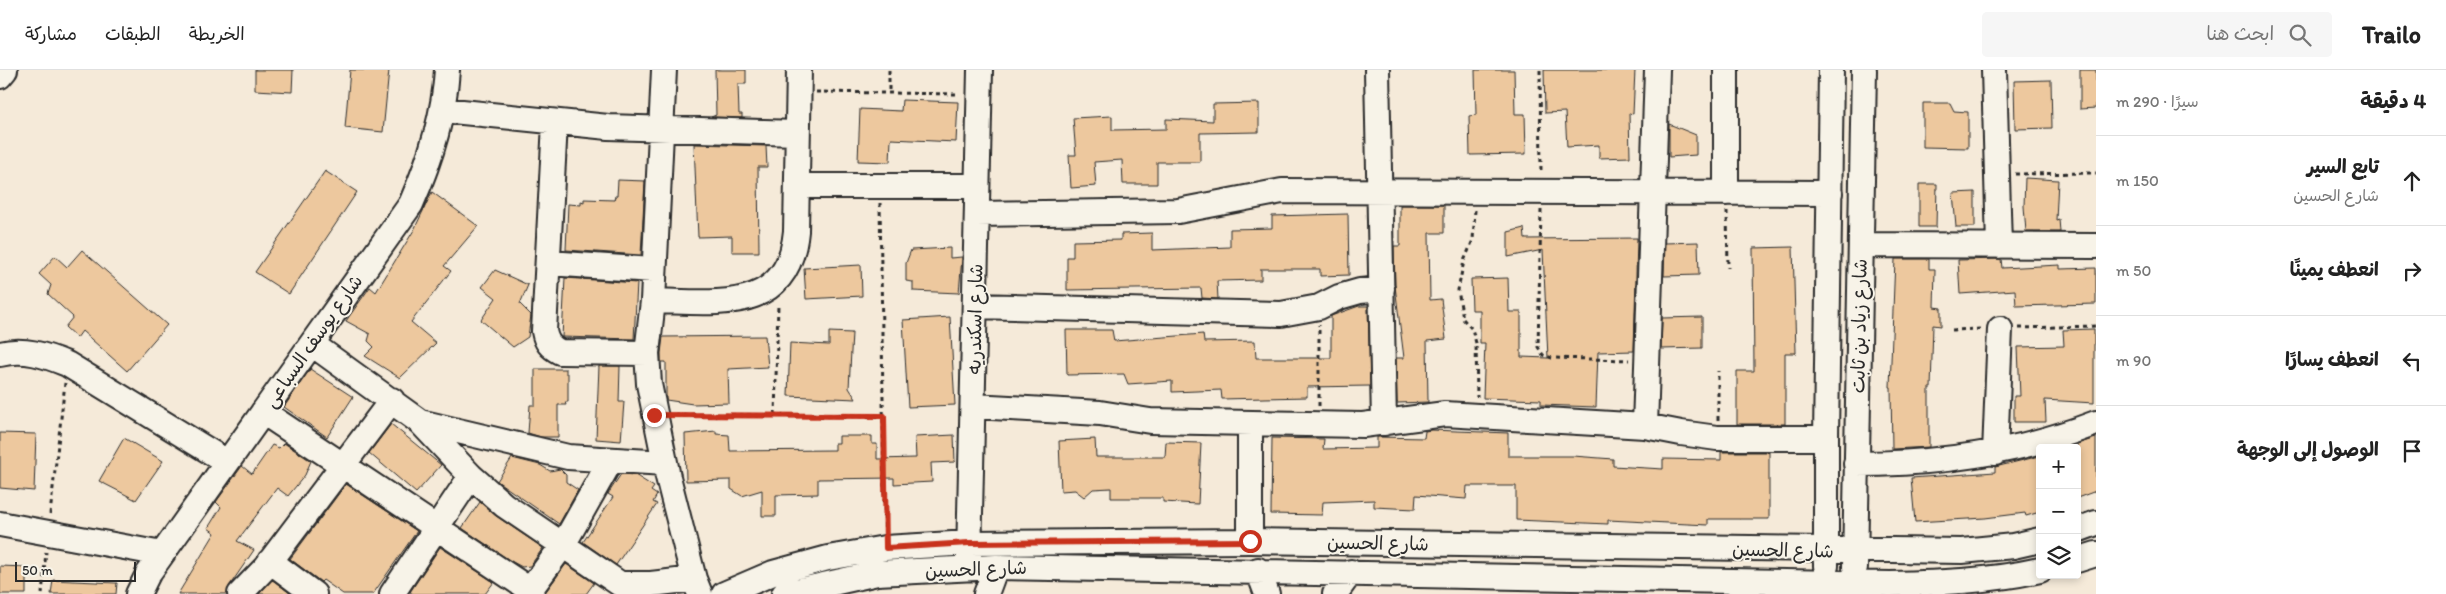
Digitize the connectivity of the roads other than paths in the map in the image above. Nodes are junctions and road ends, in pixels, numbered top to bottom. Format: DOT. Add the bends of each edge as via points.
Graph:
graph roads {
  1 [pos="5,70"];
  2 [pos="448,70"];
  3 [pos="664,70"];
  4 [pos="980,70"];
  5 [pos="1377,70"];
  6 [pos="1658,70"];
  7 [pos="1726,70"];
  8 [pos="1831,70"];
  9 [pos="1864,70"];
  10 [pos="1994,70"];
  11 [pos="0,76"];
  12 [pos="798,81"];
  13 [pos="443,110"];
  14 [pos="555,123"];
  15 [pos="661,130"];
  16 [pos="797,133"];
  17 [pos="797,186"];
  18 [pos="977,186"];
  19 [pos="1380,192"];
  20 [pos="1654,193"];
  21 [pos="1726,193"];
  22 [pos="1830,193"];
  23 [pos="977,214"];
  24 [pos="1861,245"];
  25 [pos="1999,246"];
  26 [pos="2096,246"];
  27 [pos="548,263"];
  28 [pos="653,270"];
  29 [pos="1382,289"];
  30 [pos="653,301"];
  31 [pos="975,306"];
  32 [pos="2000,329"];
  33 [pos="312,344"];
  34 [pos="647,352"];
  35 [pos="0,354"];
  36 [pos="392,400"];
  37 [pos="974,406"];
  38 [pos="263,412"];
  39 [pos="420,422"];
  40 [pos="1384,422"];
  41 [pos="1250,423"];
  42 [pos="2096,423"];
  43 [pos="1645,426"];
  44 [pos="1826,438"];
  45 [pos="1995,453"];
  46 [pos="611,460"];
  47 [pos="228,462"];
  48 [pos="665,463"];
  49 [pos="343,464"];
  50 [pos="1856,464"];
  51 [pos="471,476"];
  52 [pos="0,524"];
  53 [pos="2096,524"];
  54 [pos="436,528"];
  55 [pos="2081,529"];
  56 [pos="1250,541"];
  57 [pos="2036,541"];
  58 [pos="969,543"];
  59 [pos="563,545"];
  60 [pos="1826,551"];
  61 [pos="1855,551"];
  62 [pos="162,554"];
  63 [pos="2096,554"];
  64 [pos="2081,559"];
  65 [pos="270,561"];
  66 [pos="968,567"];
  67 [pos="996,567"];
  68 [pos="1258,570"];
  69 [pos="2036,571"];
  70 [pos="1351,572"];
  71 [pos="1826,581"];
  72 [pos="1855,582"];
  73 [pos="697,587"];
  74 [pos="1893,589"];
  75 [pos="528,592"];
  76 [pos="138,594"];
  77 [pos="240,594"];
  78 [pos="314,594"];
  79 [pos="392,594"];
  80 [pos="724,594"];
  81 [pos="784,594"];
  82 [pos="986,594"];
  83 [pos="1267,594"];
  84 [pos="1335,594"];
  1 -- 11 [label="street"];
  2 -- 13 [label="street, شارع يوسف السباعى"];
  3 -- 15 [label="street"];
  4 -- 18 [label="street, شارع اسكندريه"];
  5 -- 19 [label="street"];
  6 -- 20 [label="street"];
  7 -- 21 [label="street"];
  8 -- 22 [label="street, شارع زياد بن ثابت"];
  9 -- 24 [label="street, شارع زياد بن ثابت"];
  10 -- 25 [label="street"];
  12 -- 16 [label="street"];
  13 -- 14 [label="street"];
  13 -- 33 [label="street, شارع يوسف السباعى" via="411,204"];
  14 -- 15 [label="street"];
  14 -- 27 [label="street"];
  15 -- 16 [label="street"];
  15 -- 28 [label="street"];
  16 -- 17 [label="street"];
  17 -- 18 [label="street"];
  17 -- 30 [label="street" via="795,249 778,281 764,292 729,302"];
  18 -- 23 [label="street, شارع اسكندريه"];
  19 -- 20 [label="street"];
  19 -- 23 [label="street" via="1282,191 1178,211"];
  19 -- 29 [label="street"];
  20 -- 21 [label="street"];
  20 -- 43 [label="street"];
  21 -- 22 [label="street"];
  22 -- 44 [label="street, شارع زياد بن ثابت"];
  23 -- 31 [label="street, شارع اسكندريه"];
  24 -- 25 [label="street"];
  24 -- 50 [label="street, شارع زياد بن ثابت"];
  25 -- 26 [label="street"];
  27 -- 28 [label="street"];
  27 -- 34 [label="street" via="544,331 552,348 560,352"];
  28 -- 30 [label="street"];
  29 -- 31 [label="street" via="1360,291 1319,307 1281,314"];
  29 -- 40 [label="street"];
  30 -- 34 [label="street"];
  31 -- 37 [label="street, شارع اسكندريه"];
  32 -- 45 [label="street"];
  33 -- 36 [label="street"];
  33 -- 38 [label="street, شارع يوسف السباعى"];
  34 -- 48 [label="street" via="654,415"];
  35 -- 47 [label="street" via="10,351 40,353 67,364"];
  36 -- 39 [label="street"];
  36 -- 49 [label="street"];
  37 -- 41 [label="street" via="1100,413 1150,421"];
  37 -- 58 [label="street, شارع اسكندريه"];
  38 -- 47 [label="street, شارع يوسف السباعى"];
  38 -- 49 [label="street"];
  39 -- 46 [label="street" via="568,457"];
  39 -- 51 [label="street"];
  40 -- 41 [label="street" via="1363,425"];
  40 -- 43 [label="street" via="1438,414"];
  41 -- 56 [label="street"];
  42 -- 45 [label="street" via="2035,444"];
  43 -- 44 [label="street" via="1718,438"];
  44 -- 60 [label="street, شارع زياد بن ثابت"];
  45 -- 50 [label="street" via="1930,462"];
  46 -- 48 [label="street"];
  46 -- 59 [label="street"];
  47 -- 62 [label="street, شارع يوسف السباعى"];
  48 -- 73 [label="street"];
  49 -- 54 [label="street"];
  49 -- 65 [label="street"];
  50 -- 61 [label="street, شارع زياد بن ثابت"];
  51 -- 54 [label="street"];
  51 -- 59 [label="street" via="522,518"];
  52 -- 62 [label="street"];
  53 -- 55 [label="street"];
  54 -- 75 [label="street"];
  54 -- 79 [label="street"];
  56 -- 58 [label="street, شارع الحسين"];
  56 -- 60 [label="street, شارع الحسين"];
  57 -- 61 [label="street, شارع الحسين" via="1962,551"];
  58 -- 66 [label="street, شارع اسكندريه"];
  58 -- 80 [label="street, شارع الحسين" via="886,548 828,558 773,573"];
  59 -- 73 [label="street" via="620,584"];
  59 -- 75 [label="street"];
  60 -- 61 [label="street, شارع الحسين"];
  60 -- 71 [label="street, شارع زياد بن ثابت"];
  61 -- 72 [label="street, شارع زياد بن ثابت"];
  62 -- 76 [label="street, شارع يوسف السباعى"];
  63 -- 64 [label="street"];
  65 -- 77 [label="street"];
  65 -- 78 [label="street"];
  66 -- 67 [label="street, شارع الحسين"];
  66 -- 81 [label="street, شارع الحسين" via="876,573"];
  67 -- 68 [label="street, شارع الحسين"];
  67 -- 82 [label="street"];
  68 -- 70 [label="street, شارع الحسين"];
  68 -- 83 [label="street"];
  69 -- 74 [label="street, شارع الحسين"];
  70 -- 71 [label="street, شارع الحسين"];
  70 -- 84 [label="street"];
  71 -- 72 [label="street, شارع الحسين"];
  72 -- 74 [label="street, شارع الحسين"];
}
